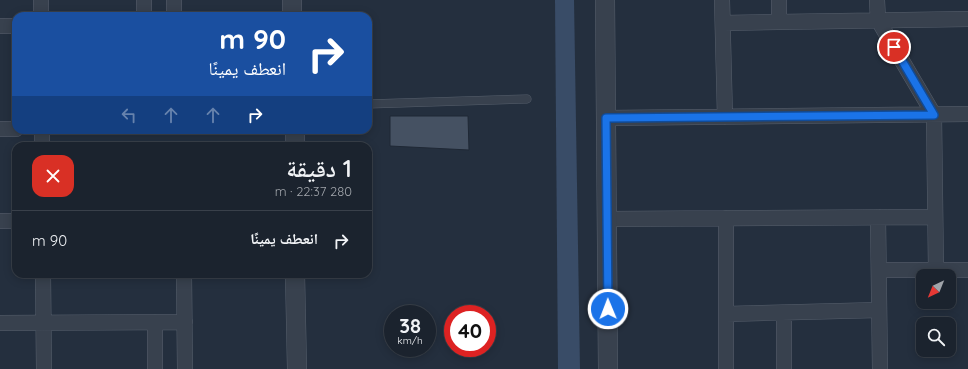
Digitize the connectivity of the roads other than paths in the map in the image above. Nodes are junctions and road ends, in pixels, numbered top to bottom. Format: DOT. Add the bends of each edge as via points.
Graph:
graph roads {
  1 [pos="41,0"];
  2 [pos="144,0"];
  3 [pos="174,0"];
  4 [pos="292,0"];
  5 [pos="605,0"];
  6 [pos="722,0"];
  7 [pos="779,0"];
  8 [pos="878,0"];
  9 [pos="41,12"];
  10 [pos="144,12"];
  11 [pos="174,12"];
  12 [pos="292,12"];
  13 [pos="968,19"];
  14 [pos="878,20"];
  15 [pos="779,22"];
  16 [pos="723,23"];
  17 [pos="0,26"];
  18 [pos="12,26"];
  19 [pos="527,99"];
  20 [pos="372,104"];
  21 [pos="968,114"];
  22 [pos="934,115"];
  23 [pos="725,117"];
  24 [pos="606,118"];
  25 [pos="0,129"];
  26 [pos="12,129"];
  27 [pos="878,217"];
  28 [pos="936,217"];
  29 [pos="607,218"];
  30 [pos="726,218"];
  31 [pos="0,221"];
  32 [pos="12,221"];
  33 [pos="936,269"];
  34 [pos="879,270"];
  35 [pos="916,270"];
  36 [pos="956,270"];
  37 [pos="968,270"];
  38 [pos="43,278"];
  39 [pos="184,278"];
  40 [pos="295,278"];
  41 [pos="879,310"];
  42 [pos="784,313"];
  43 [pos="726,314"];
  44 [pos="44,322"];
  45 [pos="155,322"];
  46 [pos="185,322"];
  47 [pos="0,323"];
  48 [pos="44,369"];
  49 [pos="155,369"];
  50 [pos="185,369"];
  51 [pos="296,369"];
  52 [pos="608,369"];
  53 [pos="726,369"];
  54 [pos="784,369"];
  55 [pos="880,369"];
  1 -- 9 [label="street"];
  2 -- 10 [label="street"];
  3 -- 11 [label="street"];
  4 -- 12 [label="street"];
  5 -- 24 [label="street"];
  6 -- 16 [label="street"];
  7 -- 15 [label="street"];
  8 -- 14 [label="street"];
  13 -- 14 [label="street"];
  14 -- 15 [label="street"];
  14 -- 22 [label="street"];
  15 -- 16 [label="street"];
  16 -- 23 [label="street"];
  17 -- 18 [label="street"];
  19 -- 20 [label="lane"];
  21 -- 22 [label="street"];
  22 -- 23 [label="street"];
  22 -- 28 [label="street"];
  23 -- 24 [label="street"];
  24 -- 29 [label="street"];
  25 -- 26 [label="street"];
  27 -- 28 [label="street"];
  27 -- 30 [label="street"];
  27 -- 34 [label="street"];
  28 -- 33 [label="street"];
  29 -- 30 [label="street"];
  29 -- 52 [label="street"];
  30 -- 43 [label="street"];
  31 -- 32 [label="street"];
  34 -- 35 [label="street"];
  34 -- 41 [label="street"];
  36 -- 37 [label="street"];
  38 -- 44 [label="street"];
  39 -- 46 [label="street"];
  40 -- 51 [label="street"];
  41 -- 42 [label="street"];
  41 -- 55 [label="street"];
  42 -- 43 [label="street"];
  42 -- 54 [label="street"];
  43 -- 53 [label="street"];
  44 -- 45 [label="street"];
  44 -- 47 [label="street"];
  44 -- 48 [label="street"];
  45 -- 46 [label="street"];
  45 -- 49 [label="street"];
  46 -- 50 [label="street"];
}
